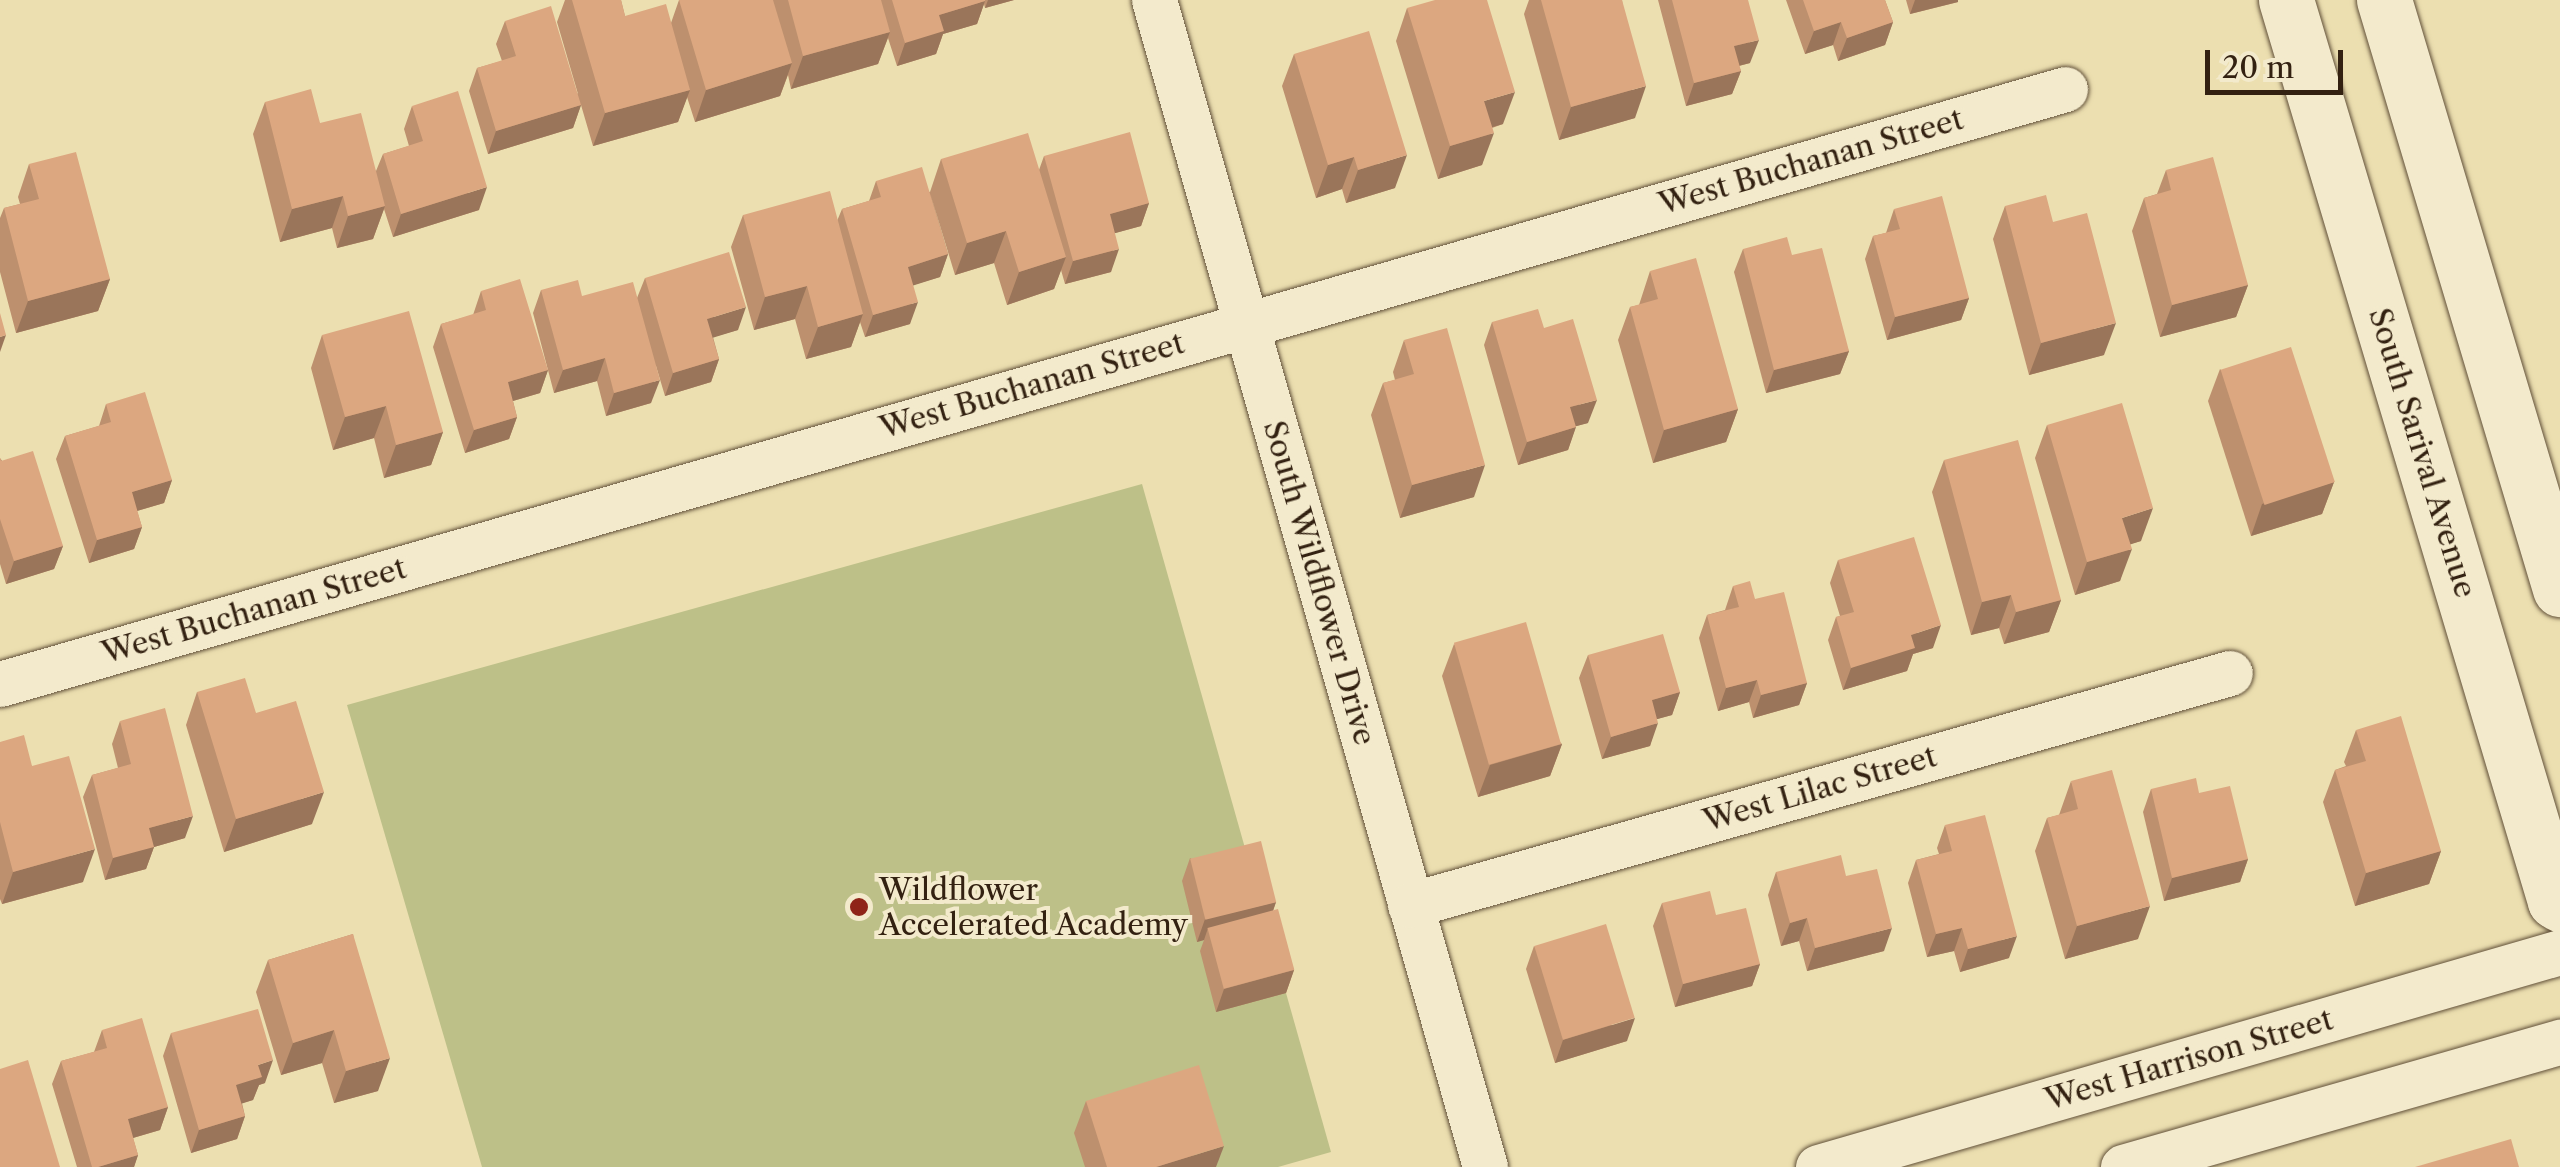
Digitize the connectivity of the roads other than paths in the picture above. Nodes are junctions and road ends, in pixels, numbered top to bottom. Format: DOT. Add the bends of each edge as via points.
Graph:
graph roads {
  1 [pos="1154,0"];
  2 [pos="2286,0"];
  3 [pos="2384,0"];
  4 [pos="2065,89"];
  5 [pos="1246,324"];
  6 [pos="2560,589"];
  7 [pos="2230,673"];
  8 [pos="0,684"];
  9 [pos="2560,904"];
  10 [pos="1410,905"];
  11 [pos="2560,952"];
  12 [pos="2560,1042"];
  13 [pos="1485,1167"];
  14 [pos="1818,1167"];
  15 [pos="2123,1167"];
  1 -- 5 [label="street, South Wildflower Drive"];
  2 -- 9 [label="main road, South Sarival Avenue"];
  3 -- 6 [label="main road"];
  4 -- 5 [label="street, West Buchanan Street"];
  5 -- 8 [label="street, West Buchanan Street"];
  5 -- 10 [label="street, South Wildflower Drive"];
  7 -- 10 [label="street, West Lilac Street"];
  10 -- 13 [label="street, South Wildflower Drive"];
  11 -- 14 [label="street, West Harrison Street"];
  12 -- 15 [label="street"];
}
